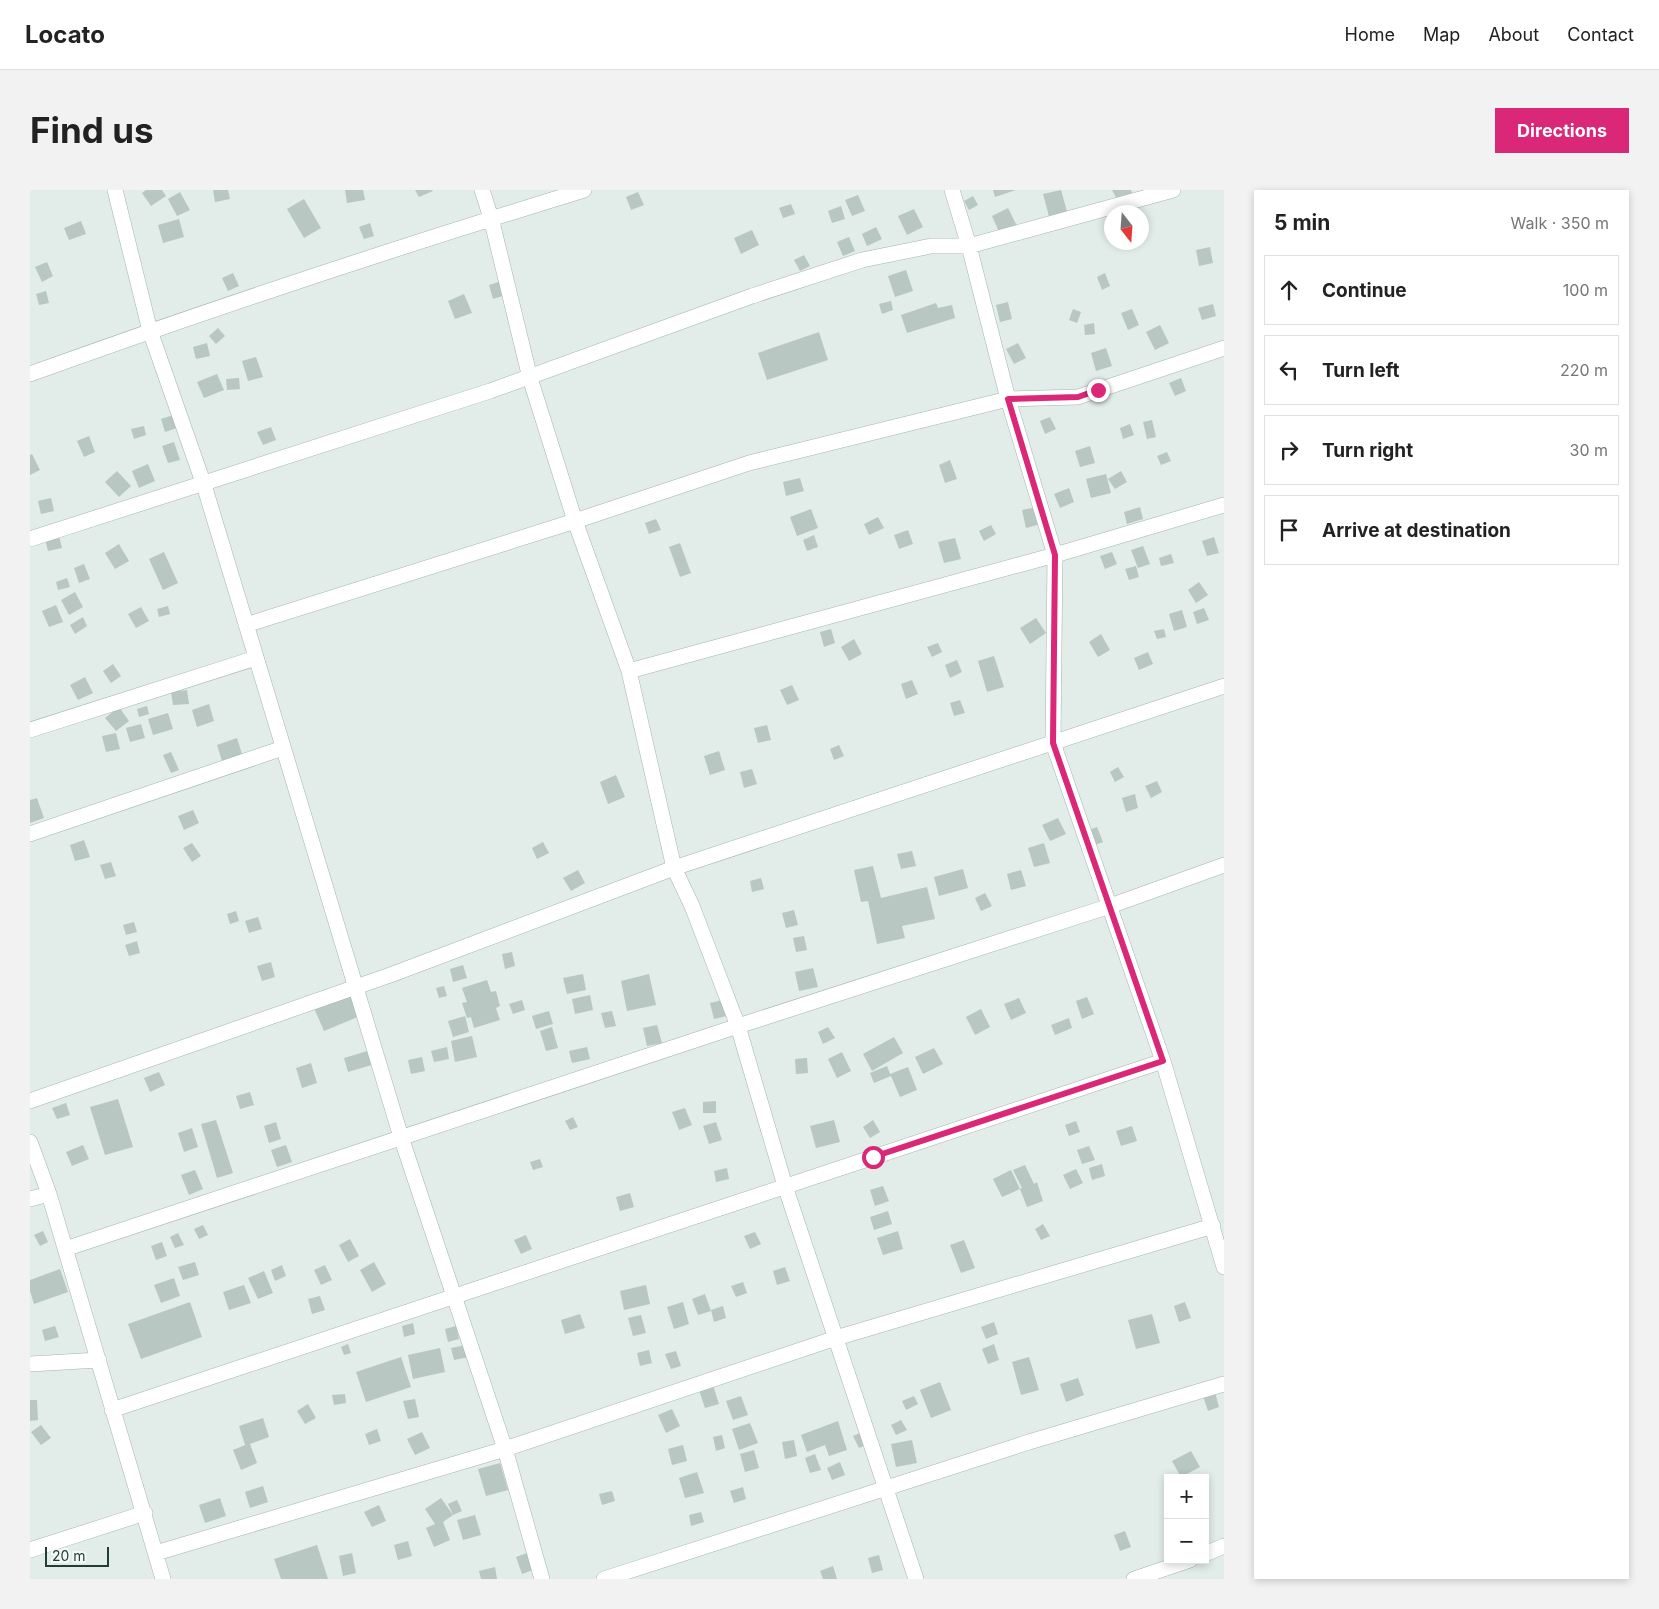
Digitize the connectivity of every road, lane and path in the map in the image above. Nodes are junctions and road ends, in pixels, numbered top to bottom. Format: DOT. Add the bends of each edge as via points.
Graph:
graph roads {
  1 [pos="115,190"];
  2 [pos="482,190"];
  3 [pos="584,190"];
  4 [pos="952,190"];
  5 [pos="1173,190"];
  6 [pos="491,218"];
  7 [pos="970,246"];
  8 [pos="150,331"];
  9 [pos="1224,348"];
  10 [pos="30,374"];
  11 [pos="530,378"];
  12 [pos="1008,399"];
  13 [pos="204,485"];
  14 [pos="1224,505"];
  15 [pos="575,521"];
  16 [pos="30,539"];
  17 [pos="1055,555"];
  18 [pos="246,626"];
  19 [pos="256,658"];
  20 [pos="628,671"];
  21 [pos="1224,686"];
  22 [pos="30,730"];
  23 [pos="1053,743"];
  24 [pos="283,748"];
  25 [pos="30,834"];
  26 [pos="1224,865"];
  27 [pos="674,868"];
  28 [pos="1110,906"];
  29 [pos="355,987"];
  30 [pos="738,1026"];
  31 [pos="1163,1061"];
  32 [pos="30,1101"];
  33 [pos="401,1137"];
  34 [pos="30,1142"];
  35 [pos="785,1186"];
  36 [pos="49,1194"];
  37 [pos="30,1199"];
  38 [pos="1213,1226"];
  39 [pos="65,1249"];
  40 [pos="1224,1267"];
  41 [pos="455,1296"];
  42 [pos="836,1338"];
  43 [pos="99,1360"];
  44 [pos="30,1364"];
  45 [pos="1224,1384"];
  46 [pos="112,1410"];
  47 [pos="505,1449"];
  48 [pos="884,1489"];
  49 [pos="145,1513"];
  50 [pos="1224,1546"];
  51 [pos="30,1550"];
  52 [pos="1209,1552"];
  53 [pos="156,1553"];
  54 [pos="1178,1564"];
  55 [pos="163,1579"];
  56 [pos="542,1579"];
  57 [pos="604,1579"];
  58 [pos="916,1579"];
  59 [pos="1134,1579"];
  1 -- 8 [label="street"];
  2 -- 6 [label="street"];
  3 -- 6 [label="street"];
  4 -- 7 [label="street"];
  5 -- 7 [label="street"];
  6 -- 8 [label="street"];
  6 -- 11 [label="street"];
  7 -- 11 [label="street" via="931,246 862,260 752,296"];
  7 -- 12 [label="street"];
  8 -- 10 [label="street"];
  8 -- 13 [label="street"];
  9 -- 12 [label="street" via="1078,397"];
  11 -- 13 [label="street"];
  11 -- 15 [label="street"];
  12 -- 15 [label="street" via="749,463"];
  12 -- 17 [label="street"];
  13 -- 16 [label="street"];
  13 -- 18 [label="street"];
  14 -- 17 [label="street"];
  15 -- 18 [label="street"];
  15 -- 20 [label="street"];
  17 -- 20 [label="street"];
  17 -- 23 [label="street"];
  18 -- 19 [label="street"];
  19 -- 22 [label="street"];
  19 -- 24 [label="street"];
  20 -- 27 [label="street"];
  21 -- 23 [label="street"];
  23 -- 27 [label="street"];
  23 -- 28 [label="street"];
  24 -- 25 [label="street"];
  24 -- 29 [label="street"];
  26 -- 28 [label="street"];
  27 -- 29 [label="street"];
  27 -- 30 [label="street"];
  28 -- 30 [label="street"];
  28 -- 31 [label="street"];
  29 -- 32 [label="street"];
  29 -- 33 [label="street"];
  30 -- 33 [label="street"];
  30 -- 35 [label="street"];
  31 -- 35 [label="street"];
  31 -- 38 [label="street"];
  33 -- 39 [label="street"];
  33 -- 41 [label="street"];
  34 -- 36 [label="street"];
  35 -- 41 [label="street"];
  35 -- 42 [label="street"];
  36 -- 37 [label="street"];
  36 -- 39 [label="street"];
  38 -- 40 [label="street"];
  38 -- 42 [label="street"];
  39 -- 43 [label="street"];
  41 -- 46 [label="street"];
  41 -- 47 [label="street"];
  42 -- 47 [label="street"];
  42 -- 48 [label="street"];
  43 -- 44 [label="street"];
  43 -- 46 [label="street"];
  45 -- 48 [label="street"];
  46 -- 49 [label="street"];
  47 -- 53 [label="street"];
  47 -- 56 [label="street"];
  48 -- 57 [label="street"];
  48 -- 58 [label="street"];
  49 -- 51 [label="street"];
  49 -- 53 [label="street"];
  50 -- 52 [label="street"];
  53 -- 55 [label="street"];
  54 -- 59 [label="street"];
}
